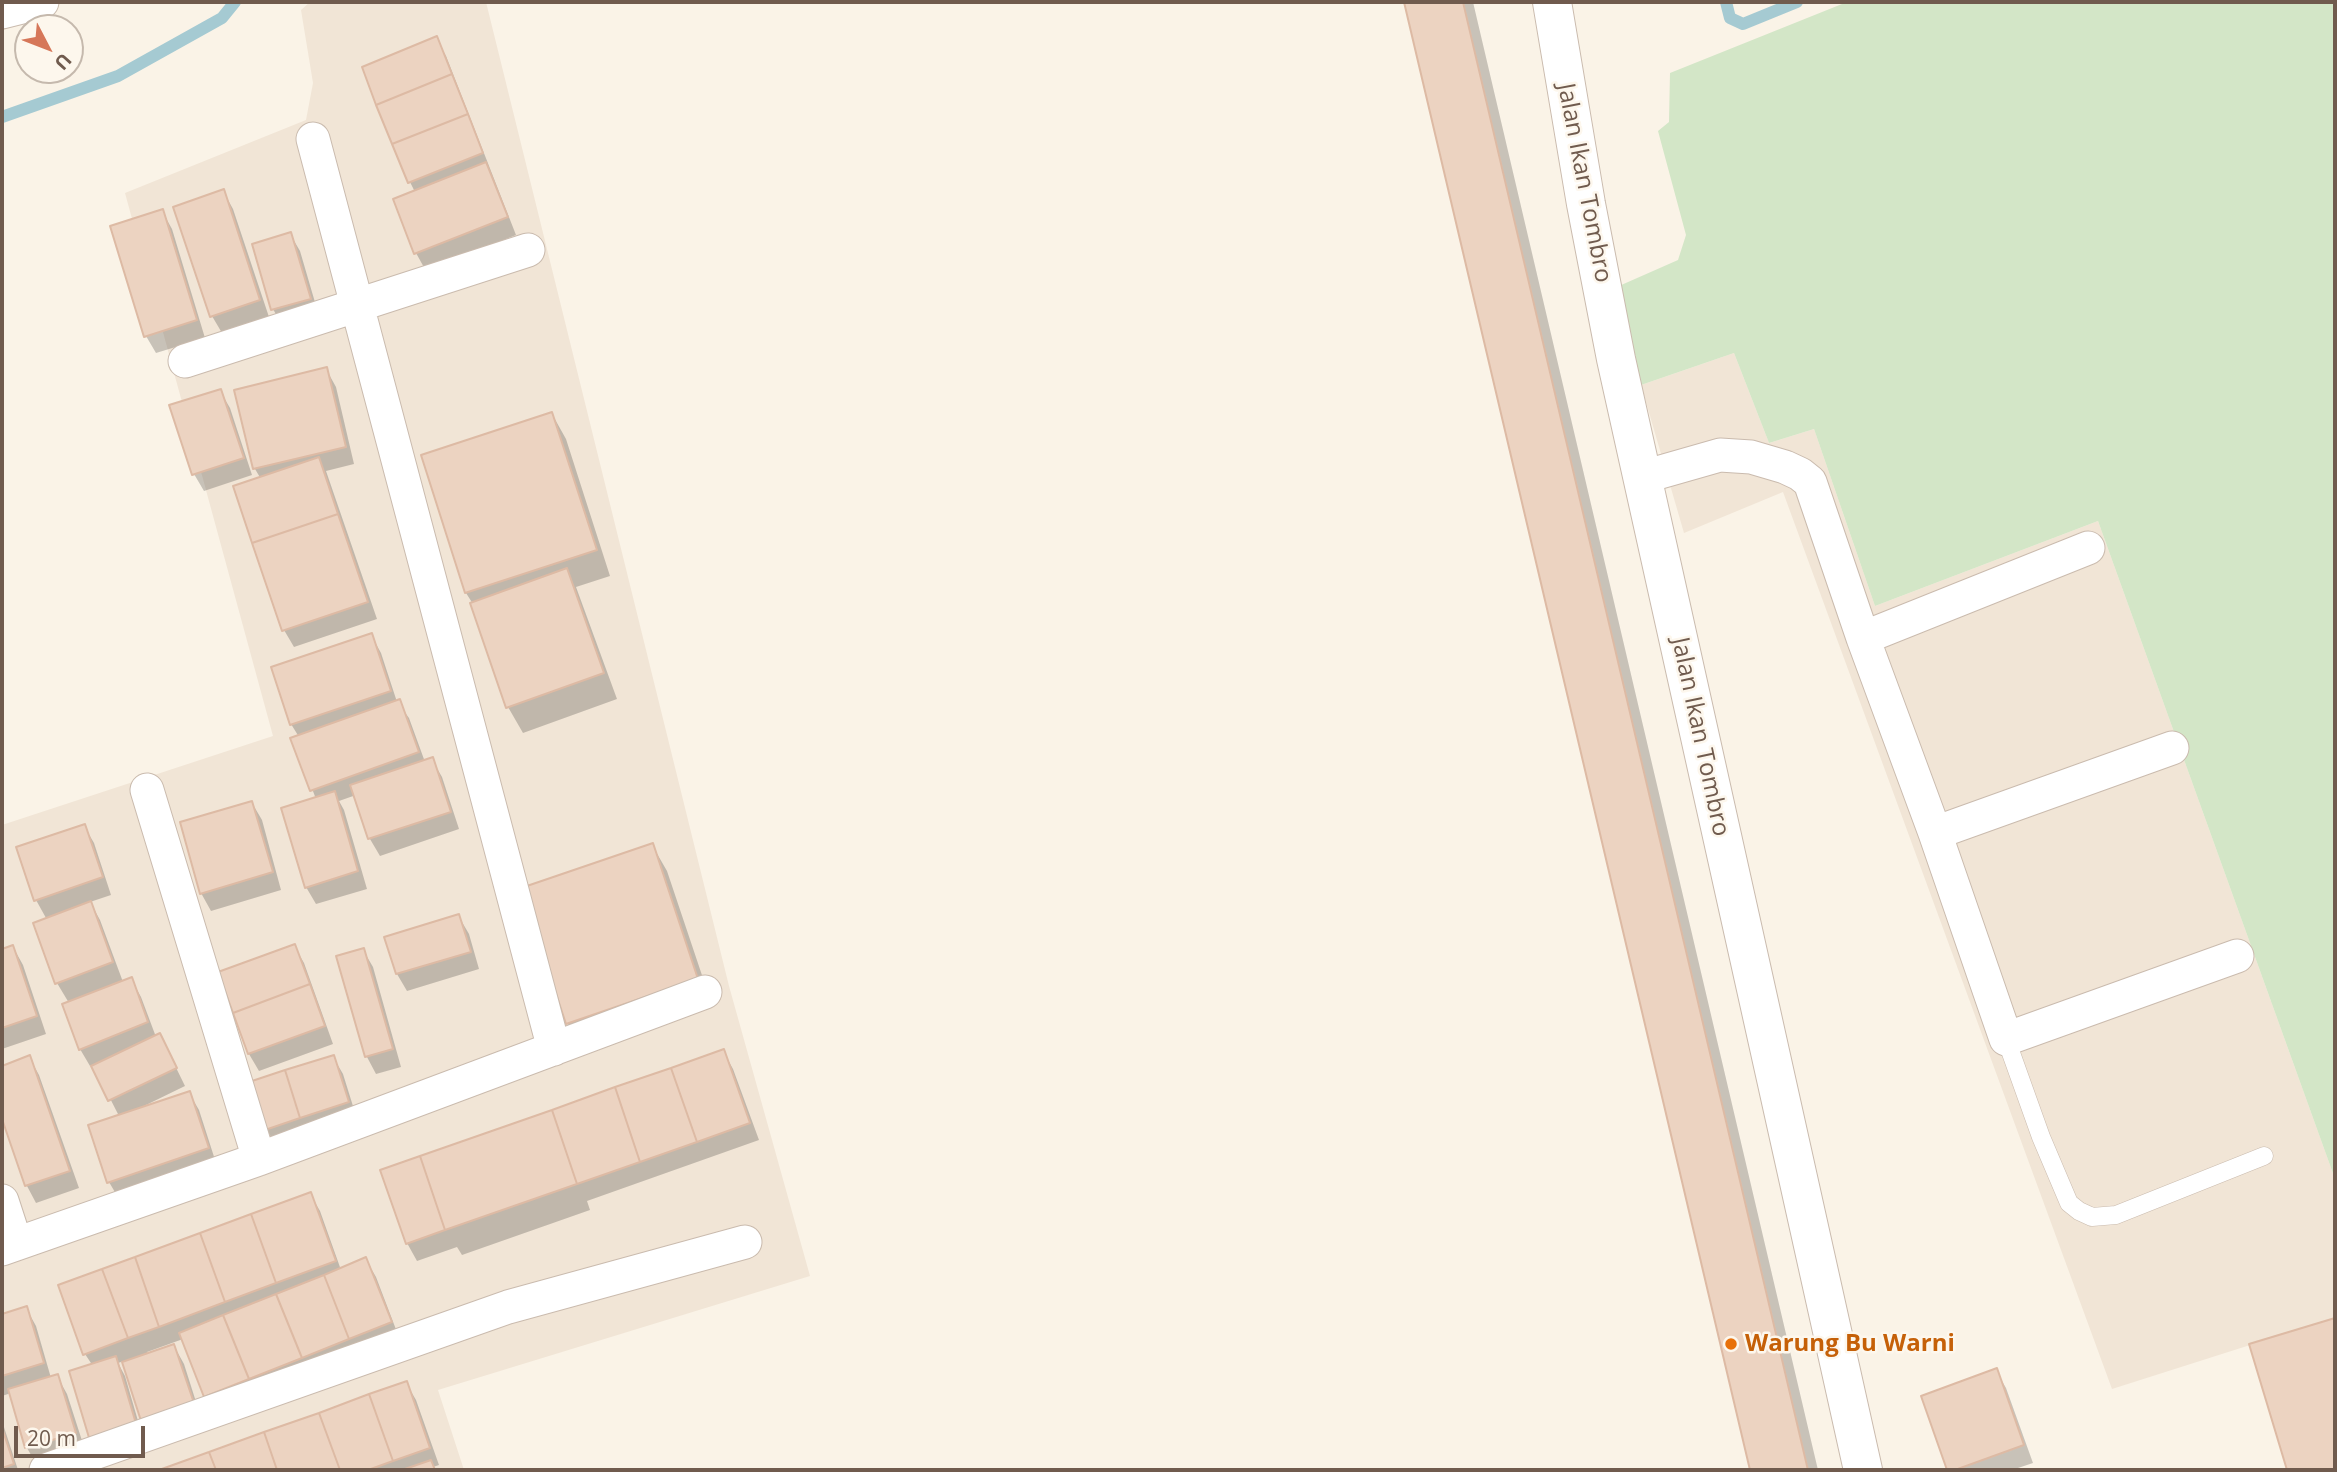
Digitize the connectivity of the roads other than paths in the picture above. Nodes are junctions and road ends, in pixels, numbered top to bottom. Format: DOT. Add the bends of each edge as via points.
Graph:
graph roads {
  1 [pos="43,2"];
  2 [pos="1552,2"];
  3 [pos="2,12"];
  4 [pos="313,139"];
  5 [pos="528,250"];
  6 [pos="359,306"];
  7 [pos="185,361"];
  8 [pos="1643,477"];
  9 [pos="2088,548"];
  10 [pos="1863,638"];
  11 [pos="2172,748"];
  12 [pos="147,790"];
  13 [pos="1935,833"];
  14 [pos="2236,956"];
  15 [pos="705,992"];
  16 [pos="2006,1039"];
  17 [pos="554,1049"];
  18 [pos="2264,1156"];
  19 [pos="259,1159"];
  20 [pos="2,1201"];
  21 [pos="745,1242"];
  22 [pos="9,1247"];
  23 [pos="46,1470"];
  24 [pos="1863,1470"];
  1 -- 3 [label="street"];
  2 -- 8 [label="street, Jalan Ikan Tombro" via="1586,204"];
  4 -- 6 [label="street"];
  5 -- 6 [label="street"];
  6 -- 7 [label="street"];
  6 -- 17 [label="street"];
  8 -- 10 [label="street" via="1720,456 1751,457 1800,474 1810,482"];
  8 -- 24 [label="street, Jalan Ikan Tombro"];
  9 -- 10 [label="street"];
  10 -- 13 [label="street"];
  11 -- 13 [label="street"];
  12 -- 19 [label="street"];
  13 -- 16 [label="street"];
  14 -- 16 [label="street"];
  15 -- 17 [label="street"];
  16 -- 18 [label="lane" via="2070,1203 2085,1214 2116,1215"];
  17 -- 19 [label="street"];
  19 -- 22 [label="street"];
  20 -- 22 [label="street"];
  21 -- 23 [label="street" via="508,1307"];
}
